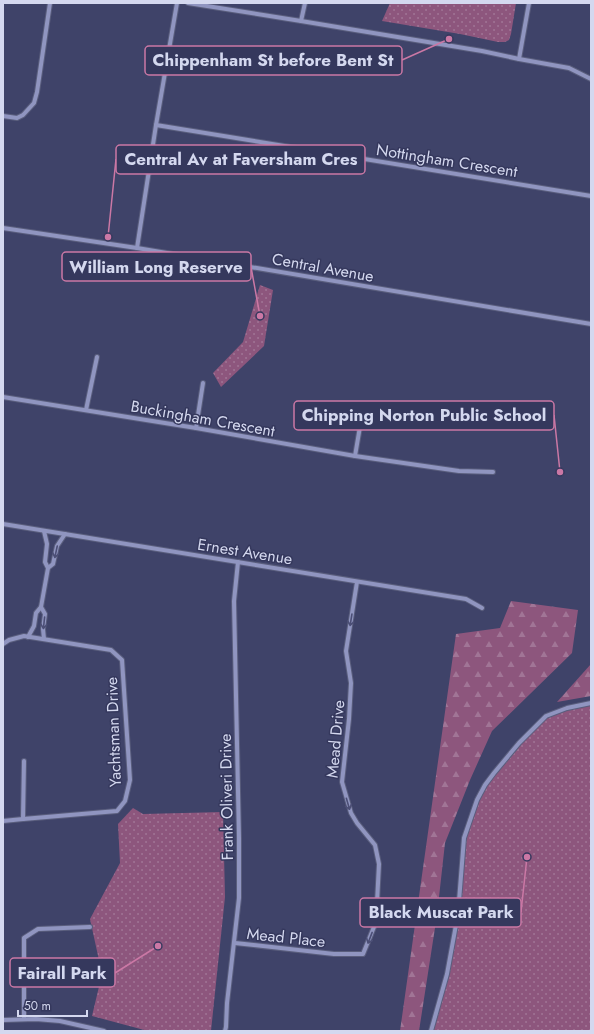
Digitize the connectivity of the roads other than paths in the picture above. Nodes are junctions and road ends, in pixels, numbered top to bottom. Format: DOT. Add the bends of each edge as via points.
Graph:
graph roads {
  1 [pos="50,3"];
  2 [pos="177,3"];
  3 [pos="188,3"];
  4 [pos="305,3"];
  5 [pos="529,3"];
  6 [pos="301,21"];
  7 [pos="519,60"];
  8 [pos="591,79"];
  9 [pos="3,116"];
  10 [pos="156,125"];
  11 [pos="591,196"];
  12 [pos="3,228"];
  13 [pos="137,248"];
  14 [pos="591,324"];
  15 [pos="97,357"];
  16 [pos="203,383"];
  17 [pos="3,397"];
  18 [pos="363,409"];
  19 [pos="86,410"];
  20 [pos="196,428"];
  21 [pos="355,456"];
  22 [pos="493,472"];
  23 [pos="3,524"];
  24 [pos="44,531"];
  25 [pos="65,534"];
  26 [pos="238,562"];
  27 [pos="48,568"];
  28 [pos="357,582"];
  29 [pos="41,607"];
  30 [pos="482,608"];
  31 [pos="28,637"];
  32 [pos="44,639"];
  33 [pos="3,644"];
  34 [pos="591,703"];
  35 [pos="24,761"];
  36 [pos="23,818"];
  37 [pos="3,821"];
  38 [pos="90,927"];
  39 [pos="235,943"];
  40 [pos="334,954"];
  41 [pos="24,1019"];
  42 [pos="3,1020"];
  43 [pos="104,1031"];
  44 [pos="225,1031"];
  45 [pos="431,1031"];
  1 -- 9 [label="street" via="34,103 17,118"];
  2 -- 10 [label="street"];
  3 -- 6 [label="street"];
  4 -- 6 [label="street"];
  5 -- 7 [label="street"];
  6 -- 7 [label="street" via="482,51"];
  7 -- 8 [label="street" via="569,68"];
  10 -- 11 [label="street, Nottingham Crescent"];
  10 -- 13 [label="street"];
  12 -- 13 [label="street, Central Avenue"];
  13 -- 14 [label="street, Central Avenue"];
  15 -- 19 [label="street"];
  16 -- 20 [label="street"];
  17 -- 19 [label="street, Buckingham Crescent"];
  18 -- 21 [label="street"];
  19 -- 20 [label="street, Buckingham Crescent"];
  20 -- 21 [label="street, Buckingham Crescent"];
  21 -- 22 [label="street, Buckingham Crescent" via="459,471"];
  23 -- 24 [label="street, Ernest Avenue"];
  24 -- 25 [label="street, Ernest Avenue"];
  24 -- 27 [label="street" via="47,544 45,562"];
  25 -- 26 [label="street, Ernest Avenue"];
  25 -- 27 [label="street, one-way" via="57,546 53,564"];
  26 -- 28 [label="street, Ernest Avenue"];
  26 -- 39 [label="street, Frank Oliveri Drive" via="234,601 239,838 239,898"];
  27 -- 29 [label="street"];
  28 -- 30 [label="street, Ernest Avenue" via="466,599"];
  28 -- 40 [label="street, Mead Drive, one-way" via="346,651 351,684 342,782 351,813 375,845 379,864 376,922 363,954"];
  29 -- 31 [label="street" via="36,613 34,626"];
  29 -- 32 [label="street, one-way" via="45,614"];
  31 -- 32 [label="street, Yachtsman Drive"];
  31 -- 33 [label="street, Yachtsman Drive" via="9,640"];
  32 -- 36 [label="street, Yachtsman Drive" via="111,650 122,660 130,780 125,801 117,811"];
  34 -- 45 [label="street" via="546,716 494,773 477,800 464,838 458,914 447,974"];
  35 -- 36 [label="street"];
  36 -- 37 [label="street, Yachtsman Drive"];
  38 -- 41 [label="street" via="38,929 24,938"];
  39 -- 40 [label="street, Mead Place"];
  39 -- 44 [label="street, Frank Oliveri Drive"];
  41 -- 42 [label="street"];
  41 -- 43 [label="street" via="60,1021"];
}
